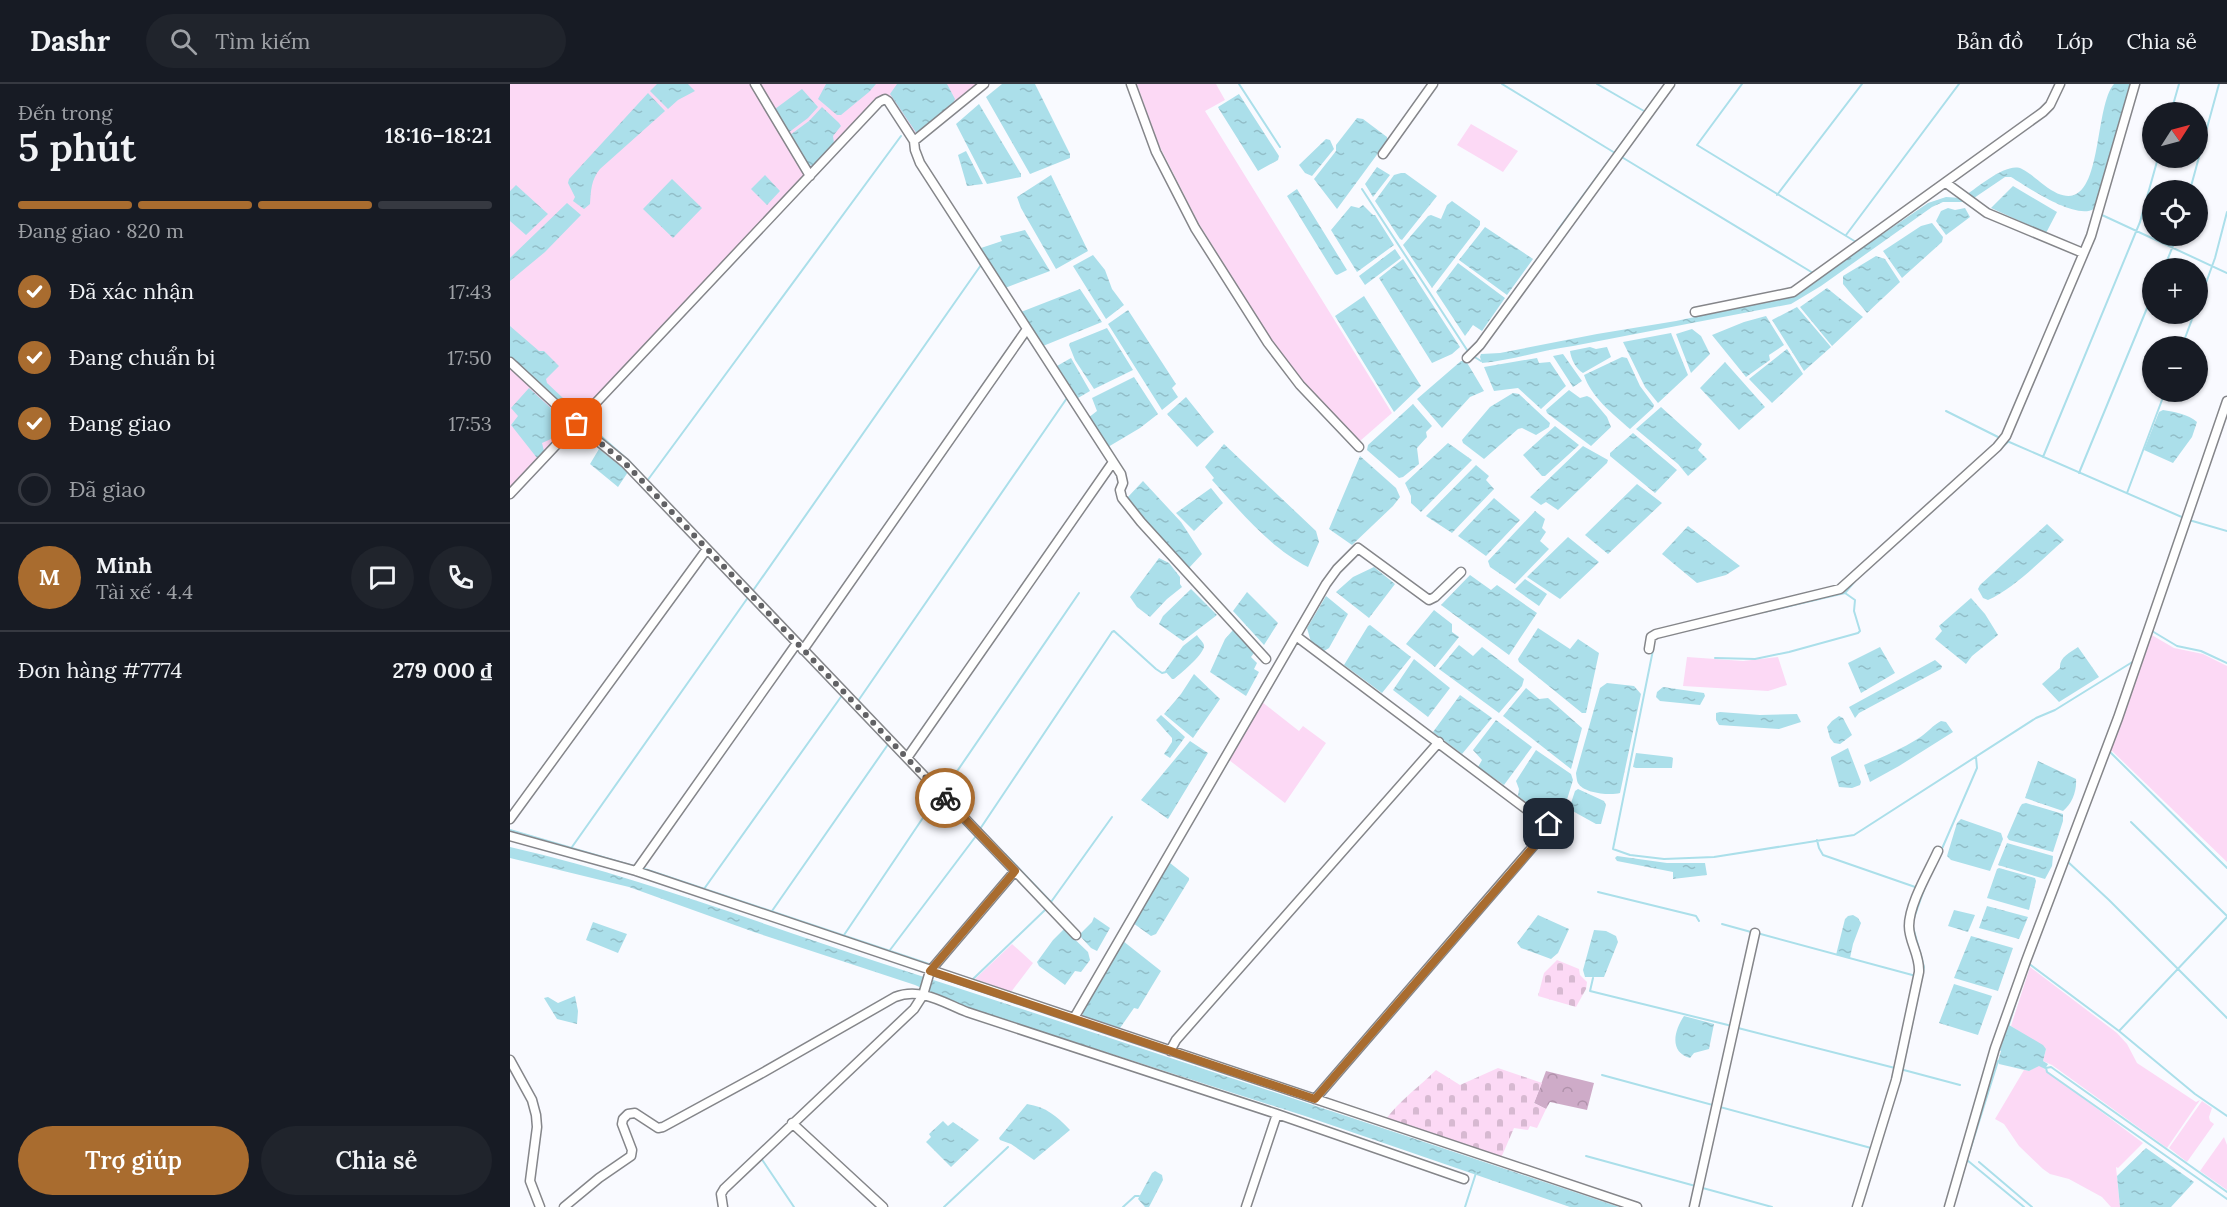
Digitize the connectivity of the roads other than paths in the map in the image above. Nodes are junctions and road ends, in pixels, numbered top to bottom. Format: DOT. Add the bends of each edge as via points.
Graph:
graph roads {
  1 [pos="755,84"];
  2 [pos="984,84"];
  3 [pos="1131,84"];
  4 [pos="1433,84"];
  5 [pos="1670,84"];
  6 [pos="2060,84"];
  7 [pos="2135,84"];
  8 [pos="914,141"];
  9 [pos="1383,154"];
  10 [pos="810,176"];
  11 [pos="1946,183"];
  12 [pos="2083,253"];
  13 [pos="1695,312"];
  14 [pos="1027,329"];
  15 [pos="1467,358"];
  16 [pos="510,362"];
  17 [pos="2227,401"];
  18 [pos="577,424"];
  19 [pos="1359,447"];
  20 [pos="1113,462"];
  21 [pos="510,494"];
  22 [pos="707,549"];
  23 [pos="1461,572"];
  24 [pos="1296,636"];
  25 [pos="800,646"];
  26 [pos="1649,649"];
  27 [pos="1266,659"];
  28 [pos="1439,742"];
  29 [pos="907,758"];
  30 [pos="510,819"];
  31 [pos="510,836"];
  32 [pos="1938,851"];
  33 [pos="636,871"];
  34 [pos="1015,871"];
  35 [pos="1755,933"];
  36 [pos="1076,935"];
  37 [pos="929,973"];
  38 [pos="923,994"];
  39 [pos="1074,1018"];
  40 [pos="1170,1051"];
  41 [pos="510,1060"];
  42 [pos="1315,1099"];
  43 [pos="1276,1114"];
  44 [pos="792,1123"];
  45 [pos="1464,1179"];
  46 [pos="540,1207"];
  47 [pos="564,1207"];
  48 [pos="723,1207"];
  49 [pos="883,1207"];
  50 [pos="1246,1207"];
  51 [pos="1637,1207"];
  52 [pos="1694,1207"];
  53 [pos="1857,1207"];
  54 [pos="1948,1207"];
  1 -- 10 [label="street"];
  2 -- 8 [label="street"];
  3 -- 19 [label="street" via="1156,152 1195,228 1268,343 1300,385"];
  4 -- 9 [label="street"];
  5 -- 15 [label="street"];
  6 -- 11 [label="street" via="2043,112"];
  7 -- 12 [label="street"];
  8 -- 10 [label="street" via="888,101 882,100"];
  8 -- 14 [label="street" via="920,163"];
  10 -- 18 [label="street"];
  11 -- 12 [label="street" via="1987,213"];
  11 -- 13 [label="street" via="1793,292"];
  12 -- 26 [label="street" via="2006,436 1997,447 1835,591 1656,634 1651,637"];
  14 -- 20 [label="street"];
  14 -- 25 [label="street"];
  16 -- 18 [label="street"];
  17 -- 54 [label="street" via="2118,718 1995,1048"];
  18 -- 21 [label="street"];
  18 -- 22 [label="street" via="625,463"];
  20 -- 27 [label="street" via="1123,478 1122,498"];
  20 -- 29 [label="street"];
  22 -- 25 [label="street"];
  22 -- 30 [label="street"];
  23 -- 24 [label="street" via="1429,600 1358,548 1332,575"];
  24 -- 28 [label="street"];
  24 -- 39 [label="street"];
  25 -- 29 [label="street"];
  25 -- 33 [label="street"];
  28 -- 40 [label="street"];
  28 -- 42 [label="street" via="1550,827"];
  29 -- 34 [label="street"];
  31 -- 33 [label="street"];
  32 -- 53 [label="street" via="1914,904 1910,932 1920,972 1896,1080"];
  33 -- 37 [label="street"];
  34 -- 36 [label="street"];
  34 -- 37 [label="street"];
  35 -- 52 [label="street"];
  37 -- 38 [label="street"];
  37 -- 39 [label="street"];
  38 -- 43 [label="street"];
  38 -- 44 [label="street" via="914,1009"];
  38 -- 47 [label="street" via="895,997 663,1127 658,1128 635,1113 628,1114 622,1124 631,1156"];
  39 -- 40 [label="street"];
  40 -- 42 [label="street"];
  41 -- 46 [label="street" via="536,1115 530,1181"];
  42 -- 51 [label="street"];
  43 -- 45 [label="street"];
  43 -- 50 [label="street"];
  44 -- 48 [label="street" via="724,1189"];
  44 -- 49 [label="street"];
}
